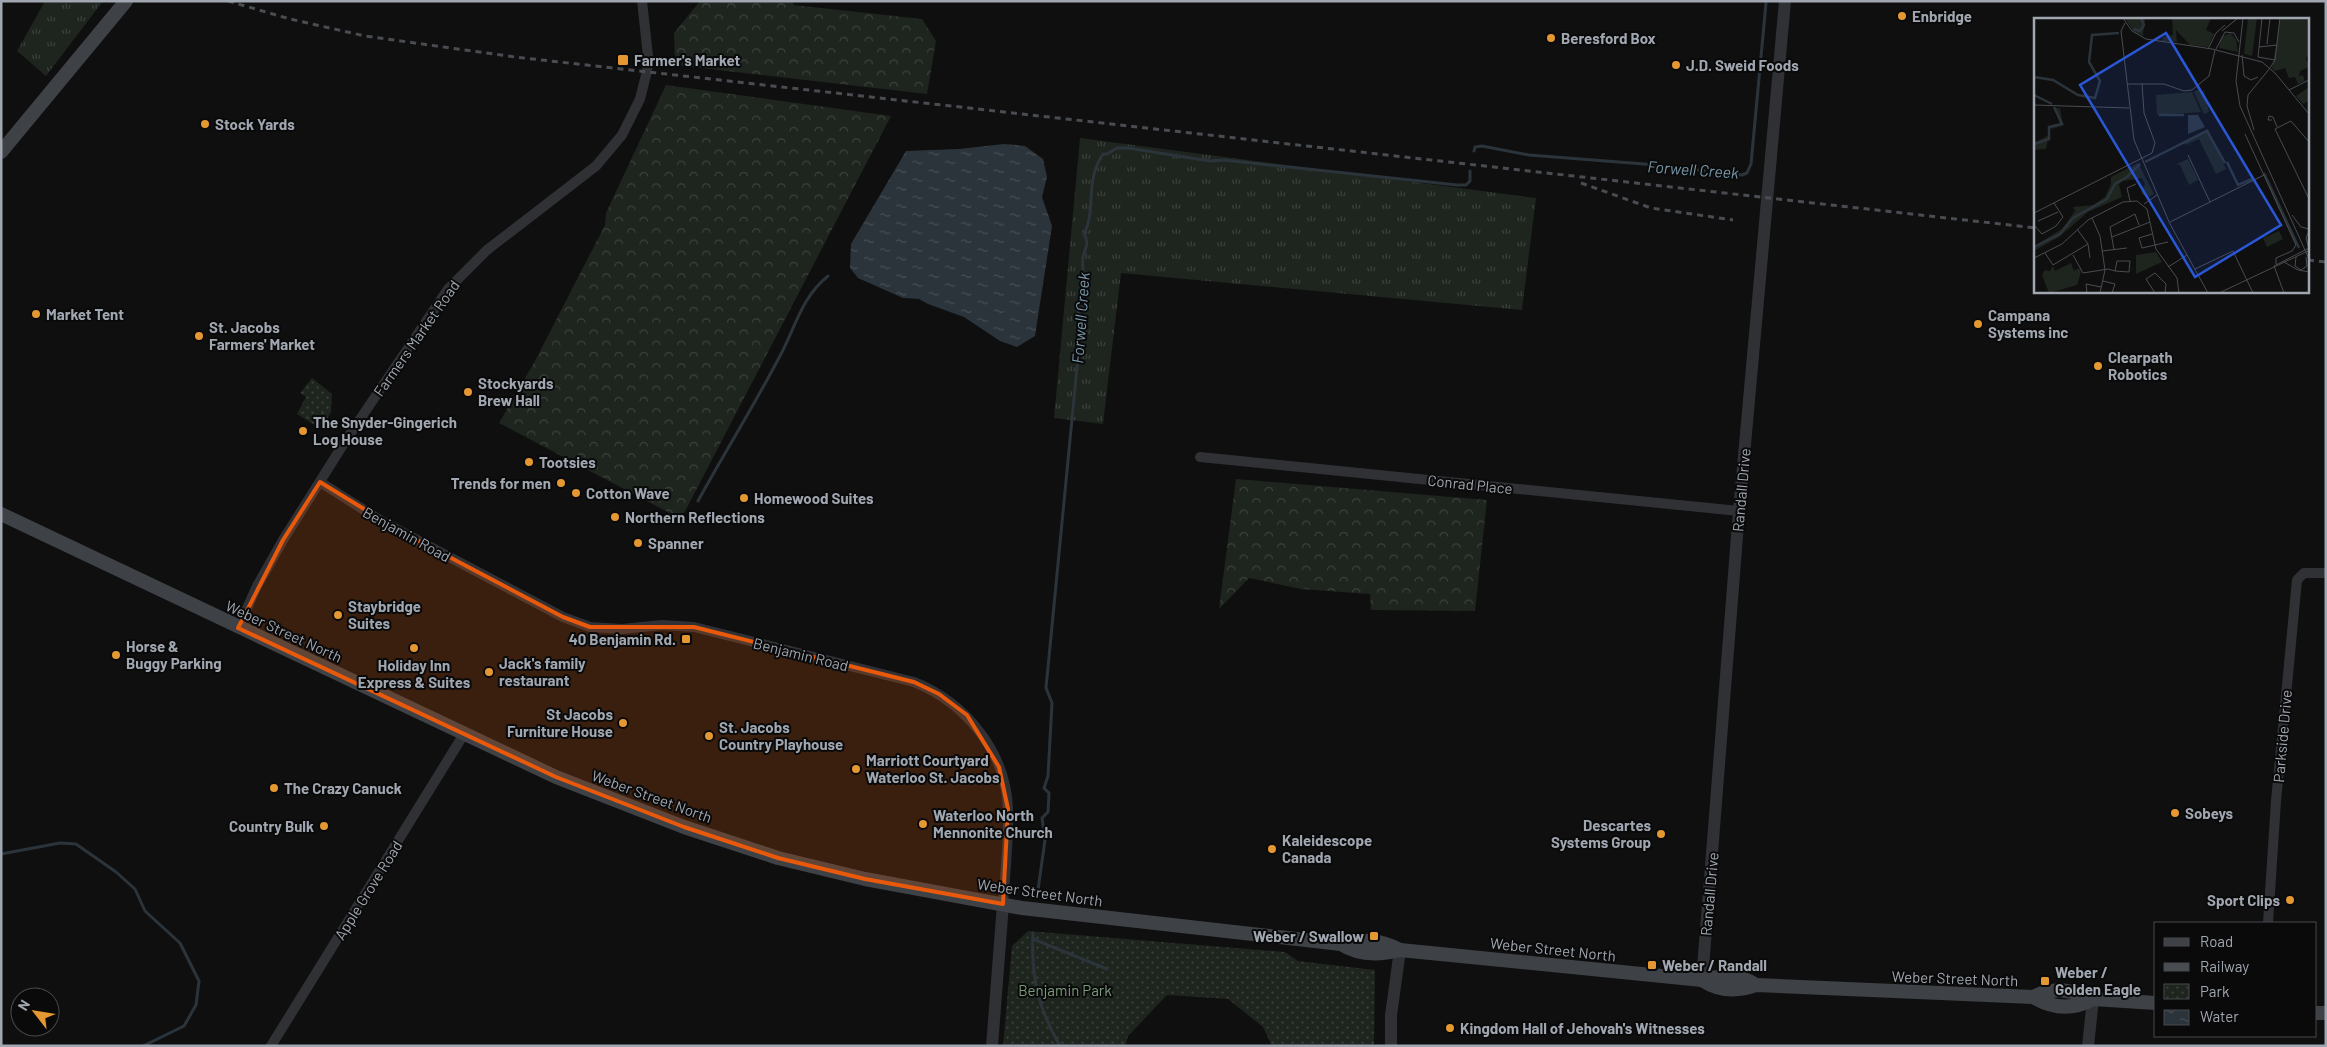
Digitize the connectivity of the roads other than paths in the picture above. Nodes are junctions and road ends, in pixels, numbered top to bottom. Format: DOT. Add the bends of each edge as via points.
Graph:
graph roads {
  1 [pos="126,1"];
  2 [pos="642,1"];
  3 [pos="1785,1"];
  4 [pos="1,152"];
  5 [pos="1200,457"];
  6 [pos="320,482"];
  7 [pos="1739,511"];
  8 [pos="1,514"];
  9 [pos="2326,573"];
  10 [pos="238,628"];
  11 [pos="464,734"];
  12 [pos="1003,904"];
  13 [pos="2268,922"];
  14 [pos="1400,950"];
  15 [pos="1702,980"];
  16 [pos="2093,999"];
  17 [pos="2154,1003"];
  18 [pos="272,1046"];
  19 [pos="992,1046"];
  20 [pos="1391,1046"];
  21 [pos="2088,1046"];
  1 -- 4 [label="main road"];
  2 -- 6 [label="street, Farmers Market Road" via="647,71 640,99 622,135 596,166 487,250 448,289"];
  3 -- 7 [label="street, Randall Drive"];
  5 -- 7 [label="street, Conrad Place"];
  6 -- 10 [label="street, Farmers Market Road" via="257,586"];
  6 -- 12 [label="street, Benjamin Road" via="406,534 563,617 590,627 694,627 914,682 939,694 973,722 994,755 1003,779 1008,809"];
  7 -- 15 [label="street, Randall Drive"];
  8 -- 10 [label="main road, Weber Street North"];
  9 -- 13 [label="street, Parkside Drive" via="2304,573 2297,580"];
  10 -- 11 [label="main road, Weber Street North"];
  11 -- 12 [label="main road, Weber Street North" via="556,777 778,858 865,879"];
  11 -- 18 [label="street, Apple Grove Road"];
  12 -- 14 [label="main road, Weber Street North" via="1341,944 1355,940 1376,942"];
  12 -- 19 [label="street, Benjamin Road"];
  14 -- 15 [label="main road, Weber Street North"];
  14 -- 20 [label="street" via="1391,1015"];
  15 -- 16 [label="main road, Weber Street North" via="1716,988 1740,990 1756,985 2033,997 2060,990"];
  16 -- 17 [label="main road, Weber Street North"];
  16 -- 21 [label="street"];
}
